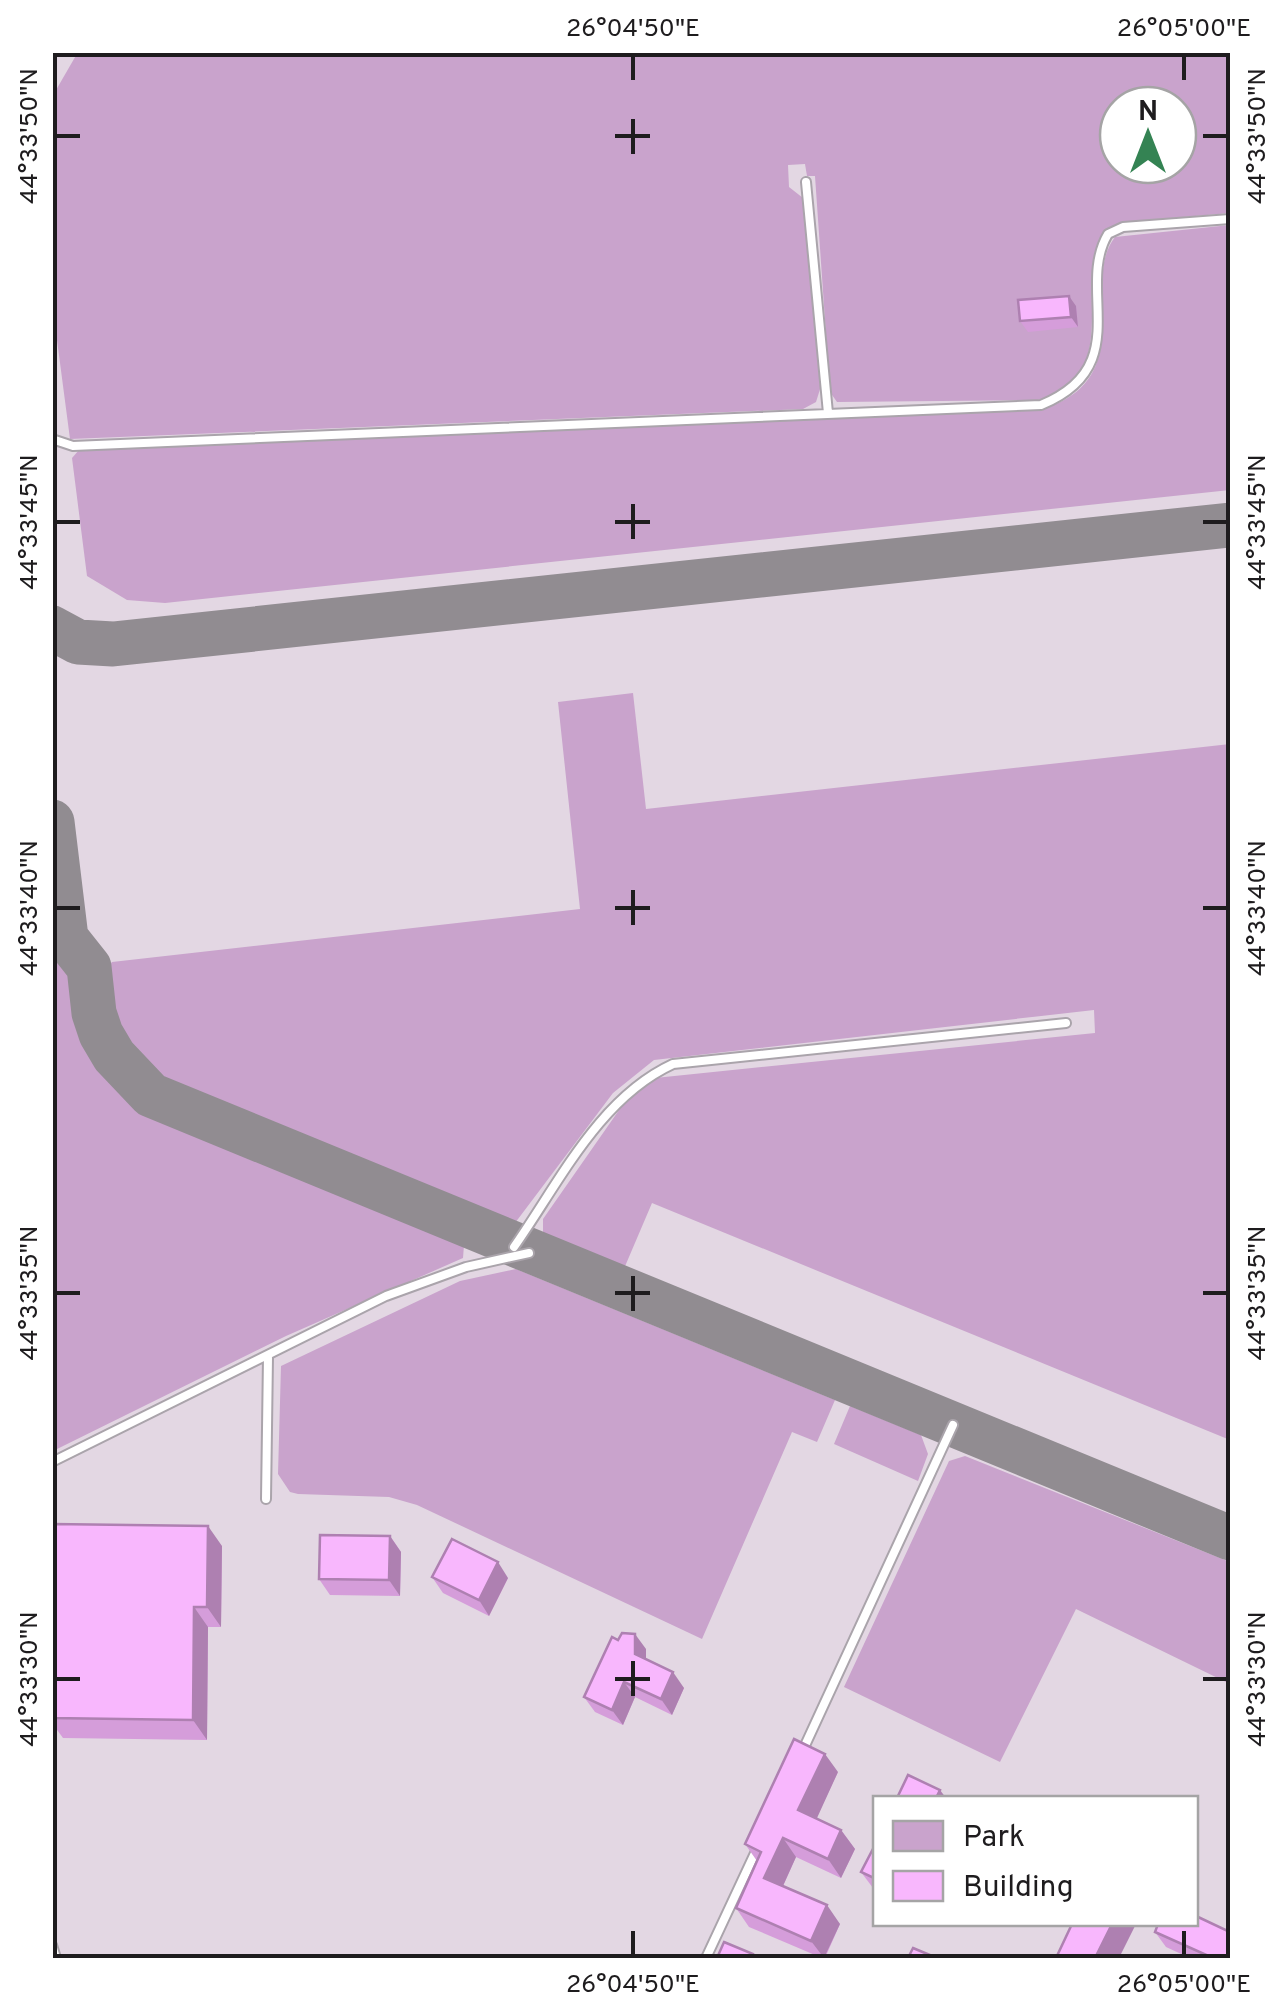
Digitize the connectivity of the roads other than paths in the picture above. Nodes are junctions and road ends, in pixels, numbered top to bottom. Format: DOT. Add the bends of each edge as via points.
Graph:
graph roads {
  1 [pos="806,182"];
  2 [pos="1230,219"];
  3 [pos="828,413"];
  4 [pos="52,440"];
  5 [pos="1066,1023"];
  6 [pos="514,1247"];
  7 [pos="528,1253"];
  8 [pos="268,1357"];
  9 [pos="953,1425"];
  10 [pos="52,1462"];
  11 [pos="266,1498"];
  12 [pos="799,1757"];
  13 [pos="760,1843"];
  14 [pos="52,1945"];
  15 [pos="56,1958"];
  16 [pos="706,1958"];
  1 -- 3 [label="lane"];
  2 -- 3 [label="lane" via="1108,234 1093,355 1082,376 1053,400"];
  3 -- 4 [label="lane" via="73,446"];
  5 -- 6 [label="lane" via="673,1064 619,1098"];
  7 -- 8 [label="lane" via="386,1296"];
  8 -- 10 [label="lane"];
  8 -- 11 [label="lane"];
  9 -- 12 [label="lane"];
  13 -- 16 [label="lane"];
  14 -- 15 [label="lane"];
}
